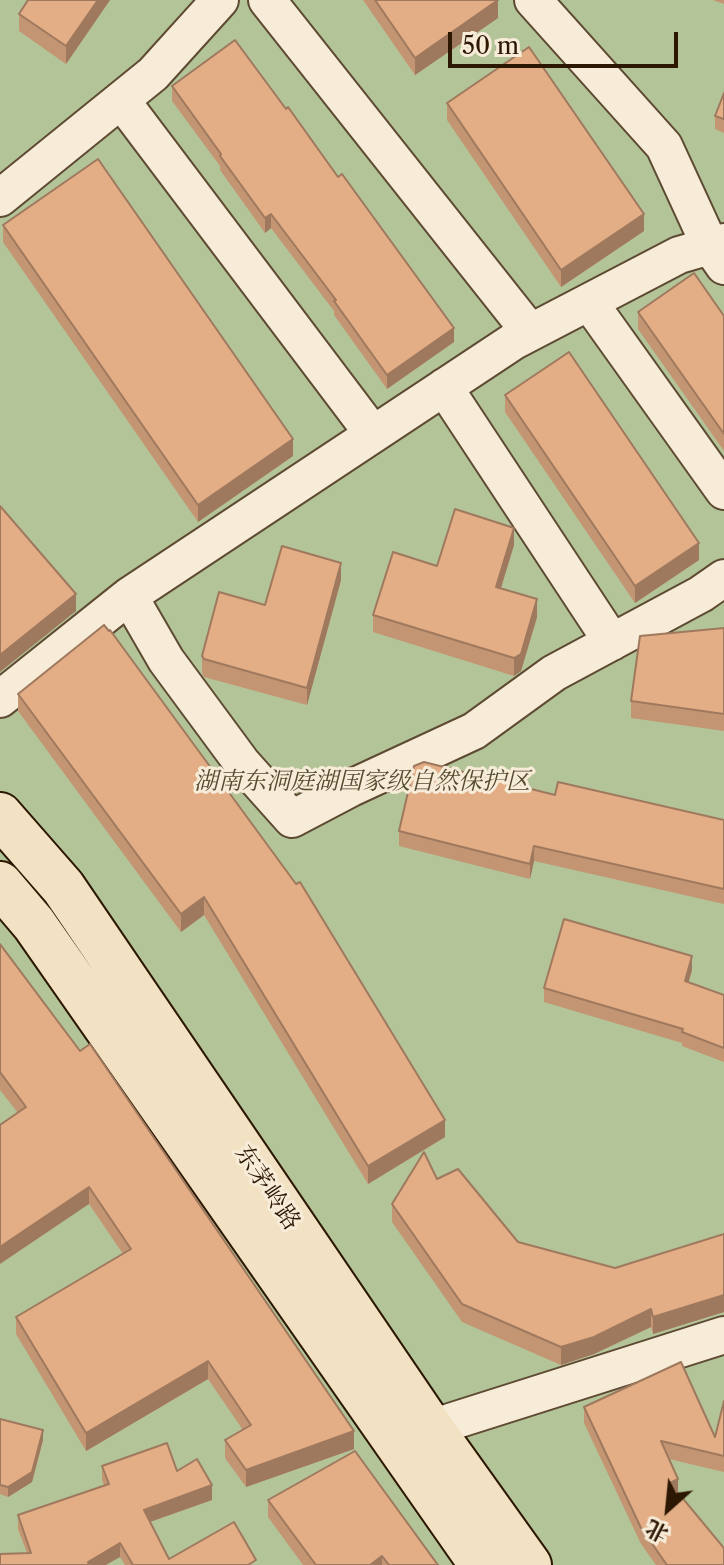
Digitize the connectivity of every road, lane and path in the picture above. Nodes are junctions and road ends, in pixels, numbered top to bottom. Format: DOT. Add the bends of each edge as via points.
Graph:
graph roads {
  1 [pos="220,0"];
  2 [pos="267,0"];
  3 [pos="533,0"];
  4 [pos="121,100"];
  5 [pos="0,198"];
  6 [pos="719,251"];
  7 [pos="589,302"];
  8 [pos="530,332"];
  9 [pos="444,387"];
  10 [pos="373,434"];
  11 [pos="724,491"];
  12 [pos="724,578"];
  13 [pos="129,596"];
  14 [pos="612,642"];
  15 [pos="0,699"];
  16 [pos="0,815"];
  17 [pos="0,884"];
  18 [pos="724,1335"];
  19 [pos="431,1428"];
  20 [pos="482,1565"];
  21 [pos="529,1565"];
  1 -- 4 [label="street" via="153,74"];
  2 -- 8 [label="street"];
  3 -- 6 [label="street" via="664,146"];
  4 -- 5 [label="street"];
  4 -- 10 [label="street"];
  6 -- 7 [label="street" via="679,255"];
  7 -- 8 [label="street"];
  7 -- 11 [label="street"];
  8 -- 9 [label="street"];
  9 -- 10 [label="street"];
  9 -- 14 [label="street"];
  10 -- 13 [label="street"];
  12 -- 14 [label="street"];
  13 -- 14 [label="street" via="166,660 242,763 292,819 474,731 554,673"];
  13 -- 15 [label="street"];
  16 -- 19 [label="main road, 东茅岭路" via="63,887"];
  17 -- 20 [label="main road, 东茅岭路" via="34,924"];
  18 -- 19 [label="street"];
  19 -- 21 [label="main road, 东茅岭路"];
}
